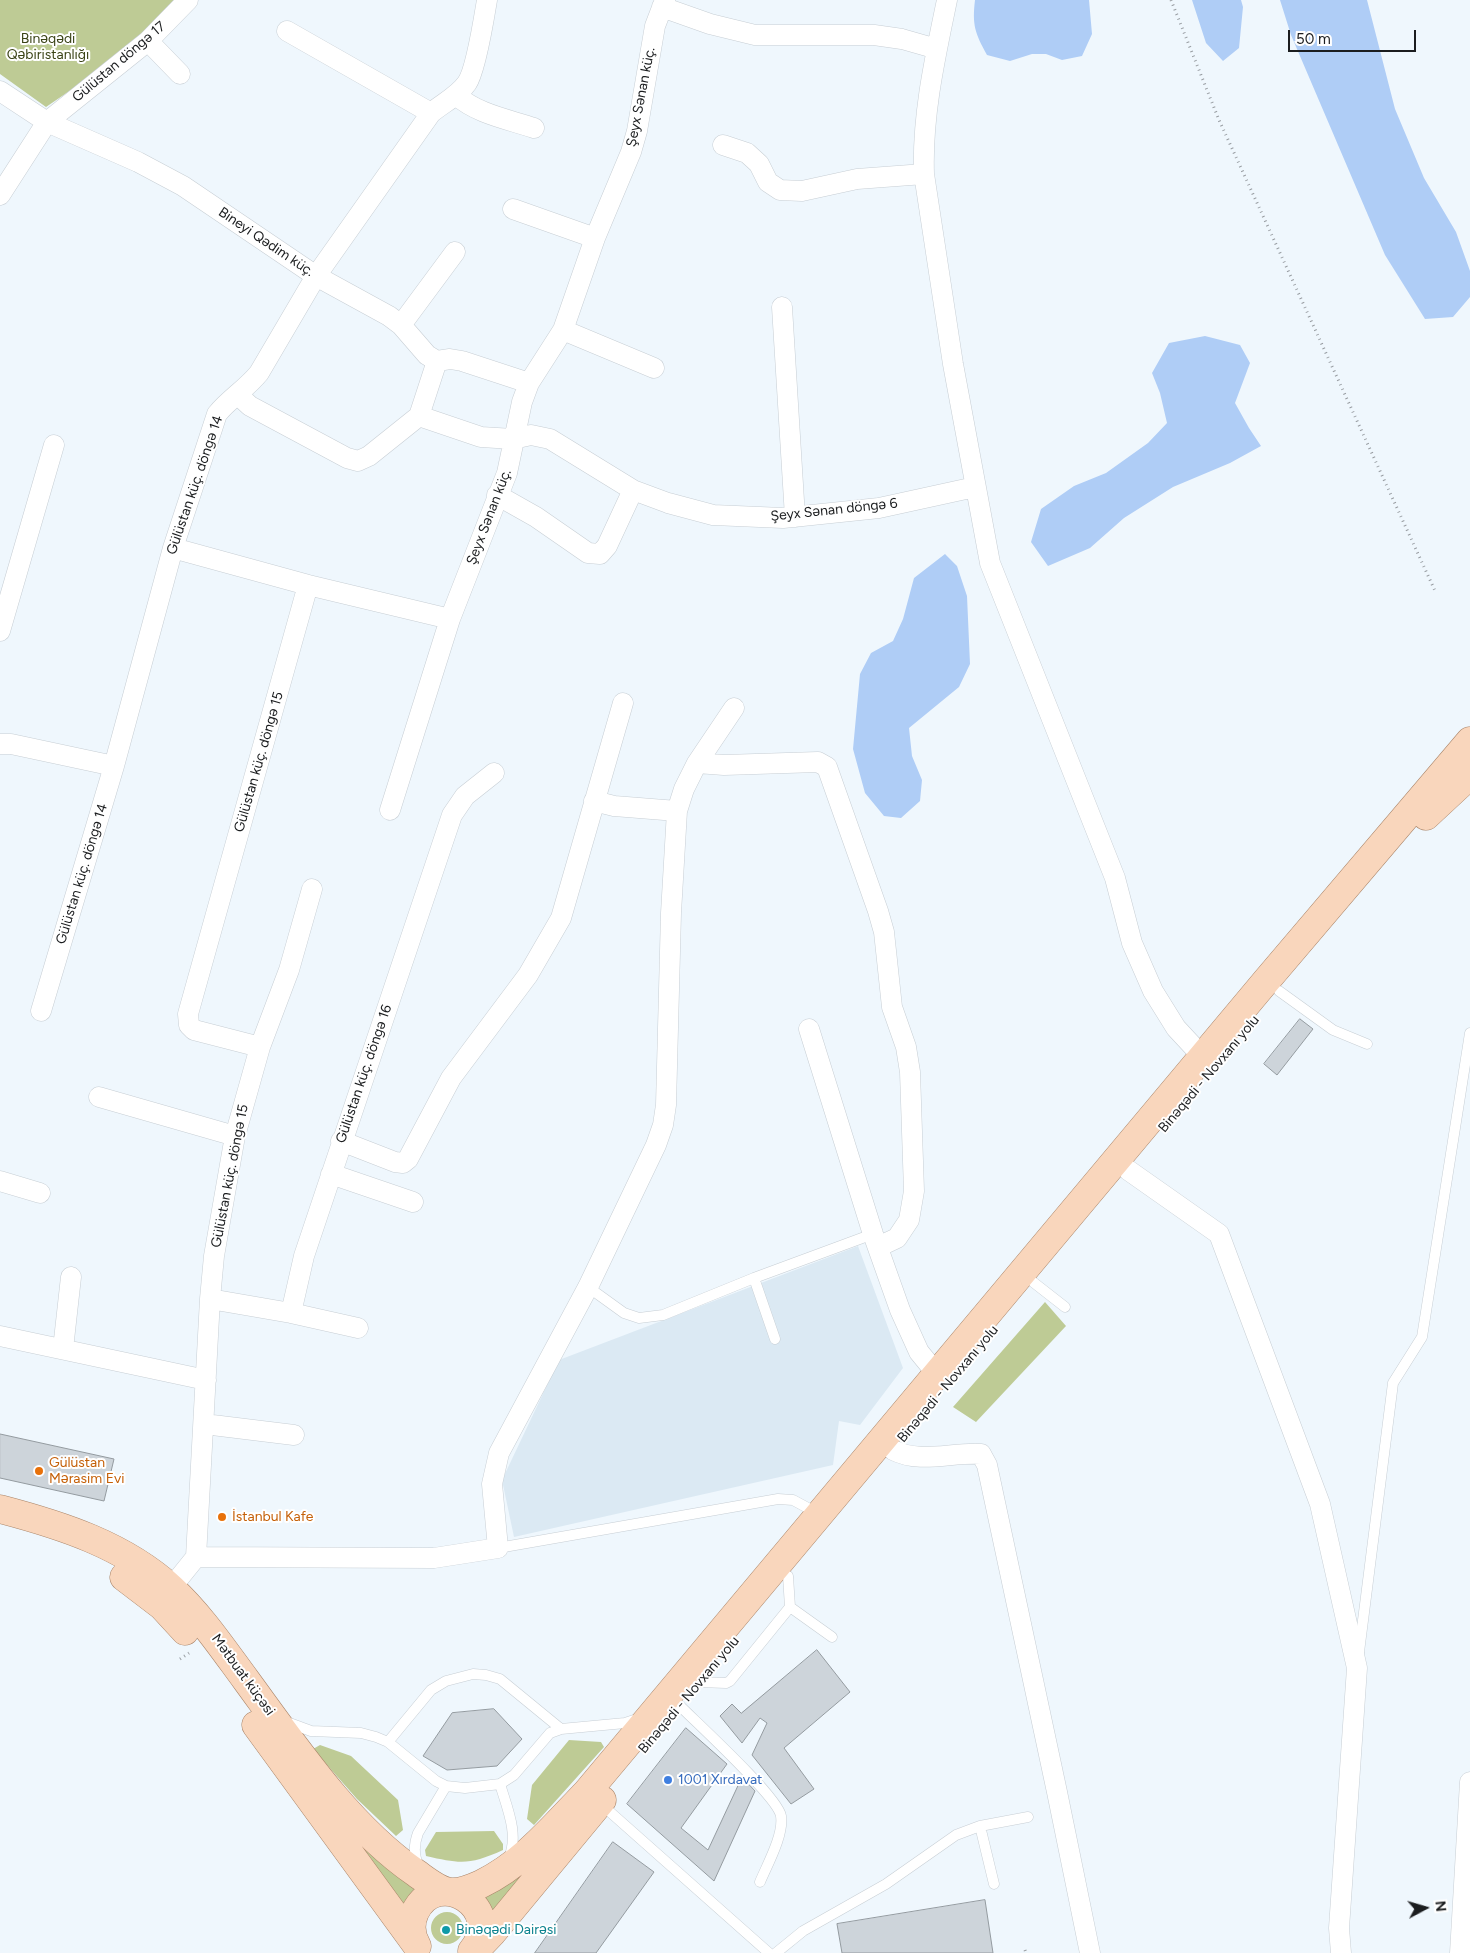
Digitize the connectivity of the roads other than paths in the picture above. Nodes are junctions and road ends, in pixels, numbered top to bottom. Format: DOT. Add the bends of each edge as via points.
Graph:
graph roads {
  1 [pos="188,0"];
  2 [pos="487,0"];
  3 [pos="947,0"];
  4 [pos="664,4"];
  5 [pos="287,31"];
  6 [pos="148,41"];
  7 [pos="937,49"];
  8 [pos="180,74"];
  9 [pos="0,91"];
  10 [pos="456,95"];
  11 [pos="431,113"];
  12 [pos="47,122"];
  13 [pos="534,128"];
  14 [pos="723,145"];
  15 [pos="924,174"];
  16 [pos="0,195"];
  17 [pos="513,209"];
  18 [pos="595,238"];
  19 [pos="455,252"];
  20 [pos="316,276"];
  21 [pos="782,307"];
  22 [pos="401,325"];
  23 [pos="563,330"];
  24 [pos="437,361"];
  25 [pos="654,368"];
  26 [pos="529,383"];
  27 [pos="238,395"];
  28 [pos="419,416"];
  29 [pos="513,439"];
  30 [pos="54,445"];
  31 [pos="975,487"];
  32 [pos="633,490"];
  33 [pos="497,495"];
  34 [pos="795,516"];
  35 [pos="173,548"];
  36 [pos="308,585"];
  37 [pos="450,619"];
  38 [pos="0,630"];
  39 [pos="623,703"];
  40 [pos="734,708"];
  41 [pos="1470,741"];
  42 [pos="0,744"];
  43 [pos="697,763"];
  44 [pos="1470,764"];
  45 [pos="114,766"];
  46 [pos="494,773"];
  47 [pos="1470,775"];
  48 [pos="594,802"];
  49 [pos="390,810"];
  50 [pos="677,810"];
  51 [pos="1426,816"];
  52 [pos="312,889"];
  53 [pos="1279,992"];
  54 [pos="41,1011"];
  55 [pos="808,1028"];
  56 [pos="1470,1033"];
  57 [pos="1367,1044"];
  58 [pos="260,1048"];
  59 [pos="1202,1056"];
  60 [pos="100,1097"];
  61 [pos="236,1136"];
  62 [pos="341,1141"];
  63 [pos="1128,1170"];
  64 [pos="331,1174"];
  65 [pos="0,1181"];
  66 [pos="40,1193"];
  67 [pos="413,1202"];
  68 [pos="875,1240"];
  69 [pos="70,1277"];
  70 [pos="754,1278"];
  71 [pos="1033,1282"];
  72 [pos="588,1287"];
  73 [pos="210,1299"];
  74 [pos="1065,1307"];
  75 [pos="291,1313"];
  76 [pos="358,1328"];
  77 [pos="0,1336"];
  78 [pos="775,1340"];
  79 [pos="63,1349"];
  80 [pos="937,1374"];
  81 [pos="206,1380"];
  82 [pos="204,1424"];
  83 [pos="294,1435"];
  84 [pos="893,1450"];
  85 [pos="0,1509"];
  86 [pos="820,1514"];
  87 [pos="0,1527"];
  88 [pos="498,1548"];
  89 [pos="196,1557"];
  90 [pos="788,1576"];
  91 [pos="171,1588"];
  92 [pos="790,1607"];
  93 [pos="832,1637"];
  94 [pos="1357,1668"];
  95 [pos="699,1682"];
  96 [pos="680,1706"];
  97 [pos="270,1713"];
  98 [pos="652,1714"];
  99 [pos="560,1728"];
  100 [pos="388,1742"];
  101 [pos="500,1784"];
  102 [pos="446,1786"];
  103 [pos="1470,1788"];
  104 [pos="593,1798"];
  105 [pos="1028,1817"];
  106 [pos="980,1826"];
  107 [pos="505,1870"];
  108 [pos="760,1882"];
  109 [pos="994,1884"];
  110 [pos="438,1886"];
  111 [pos="419,1948"];
  112 [pos="1463,1948"];
  113 [pos="472,1953"];
  114 [pos="769,1953"];
  115 [pos="776,1953"];
  116 [pos="1090,1953"];
  117 [pos="1341,1953"];
  1 -- 6 [label="street, Gülüstan döngə 17"];
  2 -- 10 [label="street, Gülüstan küç. döngə 14" via="473,71 468,83"];
  3 -- 7 [label="street"];
  4 -- 7 [label="street" via="710,24 755,35 874,35"];
  4 -- 18 [label="street, Şeyx Sənan küç." via="655,26 631,152"];
  5 -- 11 [label="street"];
  6 -- 8 [label="street"];
  6 -- 12 [label="street, Gülüstan döngə 17"];
  7 -- 15 [label="street" via="925,119"];
  9 -- 12 [label="street, Bineyi Qədim küç."];
  10 -- 11 [label="street, Gülüstan küç. döngə 14"];
  10 -- 13 [label="street" via="474,108"];
  11 -- 20 [label="street, Gülüstan küç. döngə 14"];
  12 -- 16 [label="street, Gülüstan döngə 17"];
  12 -- 20 [label="street, Bineyi Qədim küç." via="138,162 183,186"];
  14 -- 15 [label="street" via="747,153 760,164 768,182 780,190 802,191 857,179"];
  15 -- 31 [label="street"];
  17 -- 18 [label="street"];
  18 -- 23 [label="street, Şeyx Sənan küç."];
  19 -- 22 [label="street"];
  20 -- 22 [label="street, Bineyi Qədim küç."];
  20 -- 27 [label="street, Gülüstan küç. döngə 14" via="259,373"];
  21 -- 34 [label="street"];
  22 -- 24 [label="street, Bineyi Qədim küç." via="427,355"];
  23 -- 25 [label="street"];
  23 -- 26 [label="street, Şeyx Sənan küç."];
  24 -- 26 [label="street" via="462,361"];
  24 -- 28 [label="street"];
  26 -- 29 [label="street, Şeyx Sənan küç."];
  27 -- 28 [label="street" via="250,406 358,461 369,456"];
  27 -- 35 [label="street, Gülüstan küç. döngə 14" via="217,414"];
  28 -- 29 [label="street, Şeyx Sənan döngə 6" via="481,437"];
  29 -- 32 [label="street, Şeyx Sənan döngə 6" via="530,435 550,438"];
  29 -- 33 [label="street, Şeyx Sənan küç." via="507,473"];
  30 -- 38 [label="street"];
  31 -- 34 [label="street, Şeyx Sənan döngə 6" via="879,508"];
  31 -- 59 [label="street" via="990,563 1114,878 1132,943 1153,991 1176,1028"];
  32 -- 33 [label="street" via="607,546 600,554 588,552"];
  32 -- 34 [label="street, Şeyx Sənan döngə 6" via="713,515"];
  33 -- 37 [label="street, Şeyx Sənan küç."];
  35 -- 36 [label="street"];
  35 -- 45 [label="street, Gülüstan küç. döngə 14"];
  36 -- 37 [label="street"];
  36 -- 58 [label="street, Gülüstan küç. döngə 15" via="188,1014 189,1025 194,1030"];
  37 -- 49 [label="street, Şeyx Sənan küç."];
  39 -- 48 [label="street"];
  40 -- 43 [label="street"];
  41 -- 59 [label="main road"];
  42 -- 45 [label="street"];
  43 -- 50 [label="street"];
  43 -- 68 [label="street" via="818,762 827,767 882,925 892,1007 906,1046 910,1072 914,1191 909,1220 897,1238"];
  44 -- 51 [label="main road"];
  45 -- 54 [label="street, Gülüstan küç. döngə 14"];
  46 -- 62 [label="street, Gülüstan küç. döngə 16" via="465,796 452,815"];
  47 -- 51 [label="main road"];
  48 -- 50 [label="street"];
  48 -- 62 [label="street" via="561,918 528,975 451,1078 408,1159 403,1163 395,1162"];
  50 -- 72 [label="street" via="663,1125"];
  51 -- 53 [label="main road, Binəqədi - Novxanı yolu"];
  52 -- 58 [label="street" via="290,970"];
  53 -- 57 [label="lane" via="1333,1030"];
  53 -- 63 [label="main road, Binəqədi - Novxanı yolu"];
  55 -- 68 [label="street"];
  56 -- 94 [label="lane" via="1422,1337 1393,1383"];
  58 -- 61 [label="street, Gülüstan küç. döngə 15"];
  59 -- 80 [label="main road"];
  60 -- 61 [label="street"];
  61 -- 73 [label="street, Gülüstan küç. döngə 15" via="214,1256"];
  62 -- 64 [label="street, Gülüstan küç. döngə 16"];
  63 -- 71 [label="main road, Binəqədi - Novxanı yolu"];
  63 -- 94 [label="street" via="1219,1234 1320,1504"];
  64 -- 67 [label="street"];
  64 -- 75 [label="street, Gülüstan küç. döngə 16" via="304,1256"];
  65 -- 66 [label="street"];
  68 -- 70 [label="lane"];
  68 -- 80 [label="street" via="909,1331 919,1352"];
  69 -- 79 [label="street"];
  70 -- 72 [label="lane" via="663,1315 639,1318 624,1313"];
  70 -- 78 [label="lane"];
  71 -- 74 [label="lane"];
  71 -- 84 [label="main road, Binəqədi - Novxanı yolu"];
  72 -- 88 [label="street" via="499,1453 492,1484"];
  73 -- 75 [label="street"];
  73 -- 81 [label="street, Gülüstan küç. döngə 15"];
  75 -- 76 [label="street"];
  77 -- 79 [label="street"];
  79 -- 81 [label="street"];
  80 -- 86 [label="main road"];
  81 -- 82 [label="street, Gülüstan küç. döngə 15"];
  82 -- 83 [label="street"];
  82 -- 89 [label="street, Gülüstan küç. döngə 15"];
  84 -- 90 [label="main road, Binəqədi - Novxanı yolu"];
  84 -- 116 [label="street" via="919,1458 981,1454 987,1465"];
  85 -- 91 [label="main road, Mətbuat küçəsi" via="90,1537 120,1552"];
  86 -- 88 [label="lane" via="793,1500 778,1499"];
  86 -- 98 [label="main road"];
  87 -- 111 [label="main road, Mətbuat küçəsi" via="54,1543 112,1569 136,1585 179,1623"];
  88 -- 89 [label="street" via="434,1558"];
  89 -- 91 [label="street"];
  90 -- 92 [label="lane"];
  90 -- 95 [label="main road, Binəqədi - Novxanı yolu"];
  91 -- 97 [label="main road, Mətbuat küçəsi" via="213,1635"];
  92 -- 93 [label="lane"];
  92 -- 95 [label="lane" via="730,1681"];
  94 -- 117 [label="street" via="1339,1928"];
  95 -- 96 [label="main road, Binəqədi - Novxanı yolu"];
  96 -- 104 [label="main road, Binəqədi - Novxanı yolu"];
  96 -- 108 [label="lane" via="778,1806 780,1833"];
  97 -- 100 [label="lane" via="311,1731 361,1733"];
  97 -- 110 [label="main road, Mətbuat küçəsi" via="356,1820 380,1844"];
  98 -- 99 [label="lane" via="625,1723"];
  98 -- 104 [label="main road"];
  99 -- 100 [label="lane" via="500,1679 473,1674 446,1681 431,1690"];
  99 -- 101 [label="lane" via="550,1733 514,1775"];
  100 -- 102 [label="lane"];
  101 -- 102 [label="lane" via="465,1788"];
  101 -- 107 [label="lane" via="514,1837"];
  102 -- 110 [label="lane" via="415,1841 415,1856"];
  103 -- 112 [label="street"];
  104 -- 107 [label="main road"];
  104 -- 113 [label="main road, Binəqədi - Novxanı yolu" via="492,1933"];
  104 -- 114 [label="lane"];
  105 -- 106 [label="lane"];
  106 -- 109 [label="lane"];
  106 -- 115 [label="lane" via="956,1836 886,1884 803,1930"];
  107 -- 110 [label="main road" via="472,1887"];
  110 -- 111 [label="main road" via="418,1907 412,1925"];
  110 -- 113 [label="main road, Mətbuat küçəsi" via="463,1896 474,1905 482,1924 480,1940"];
}
